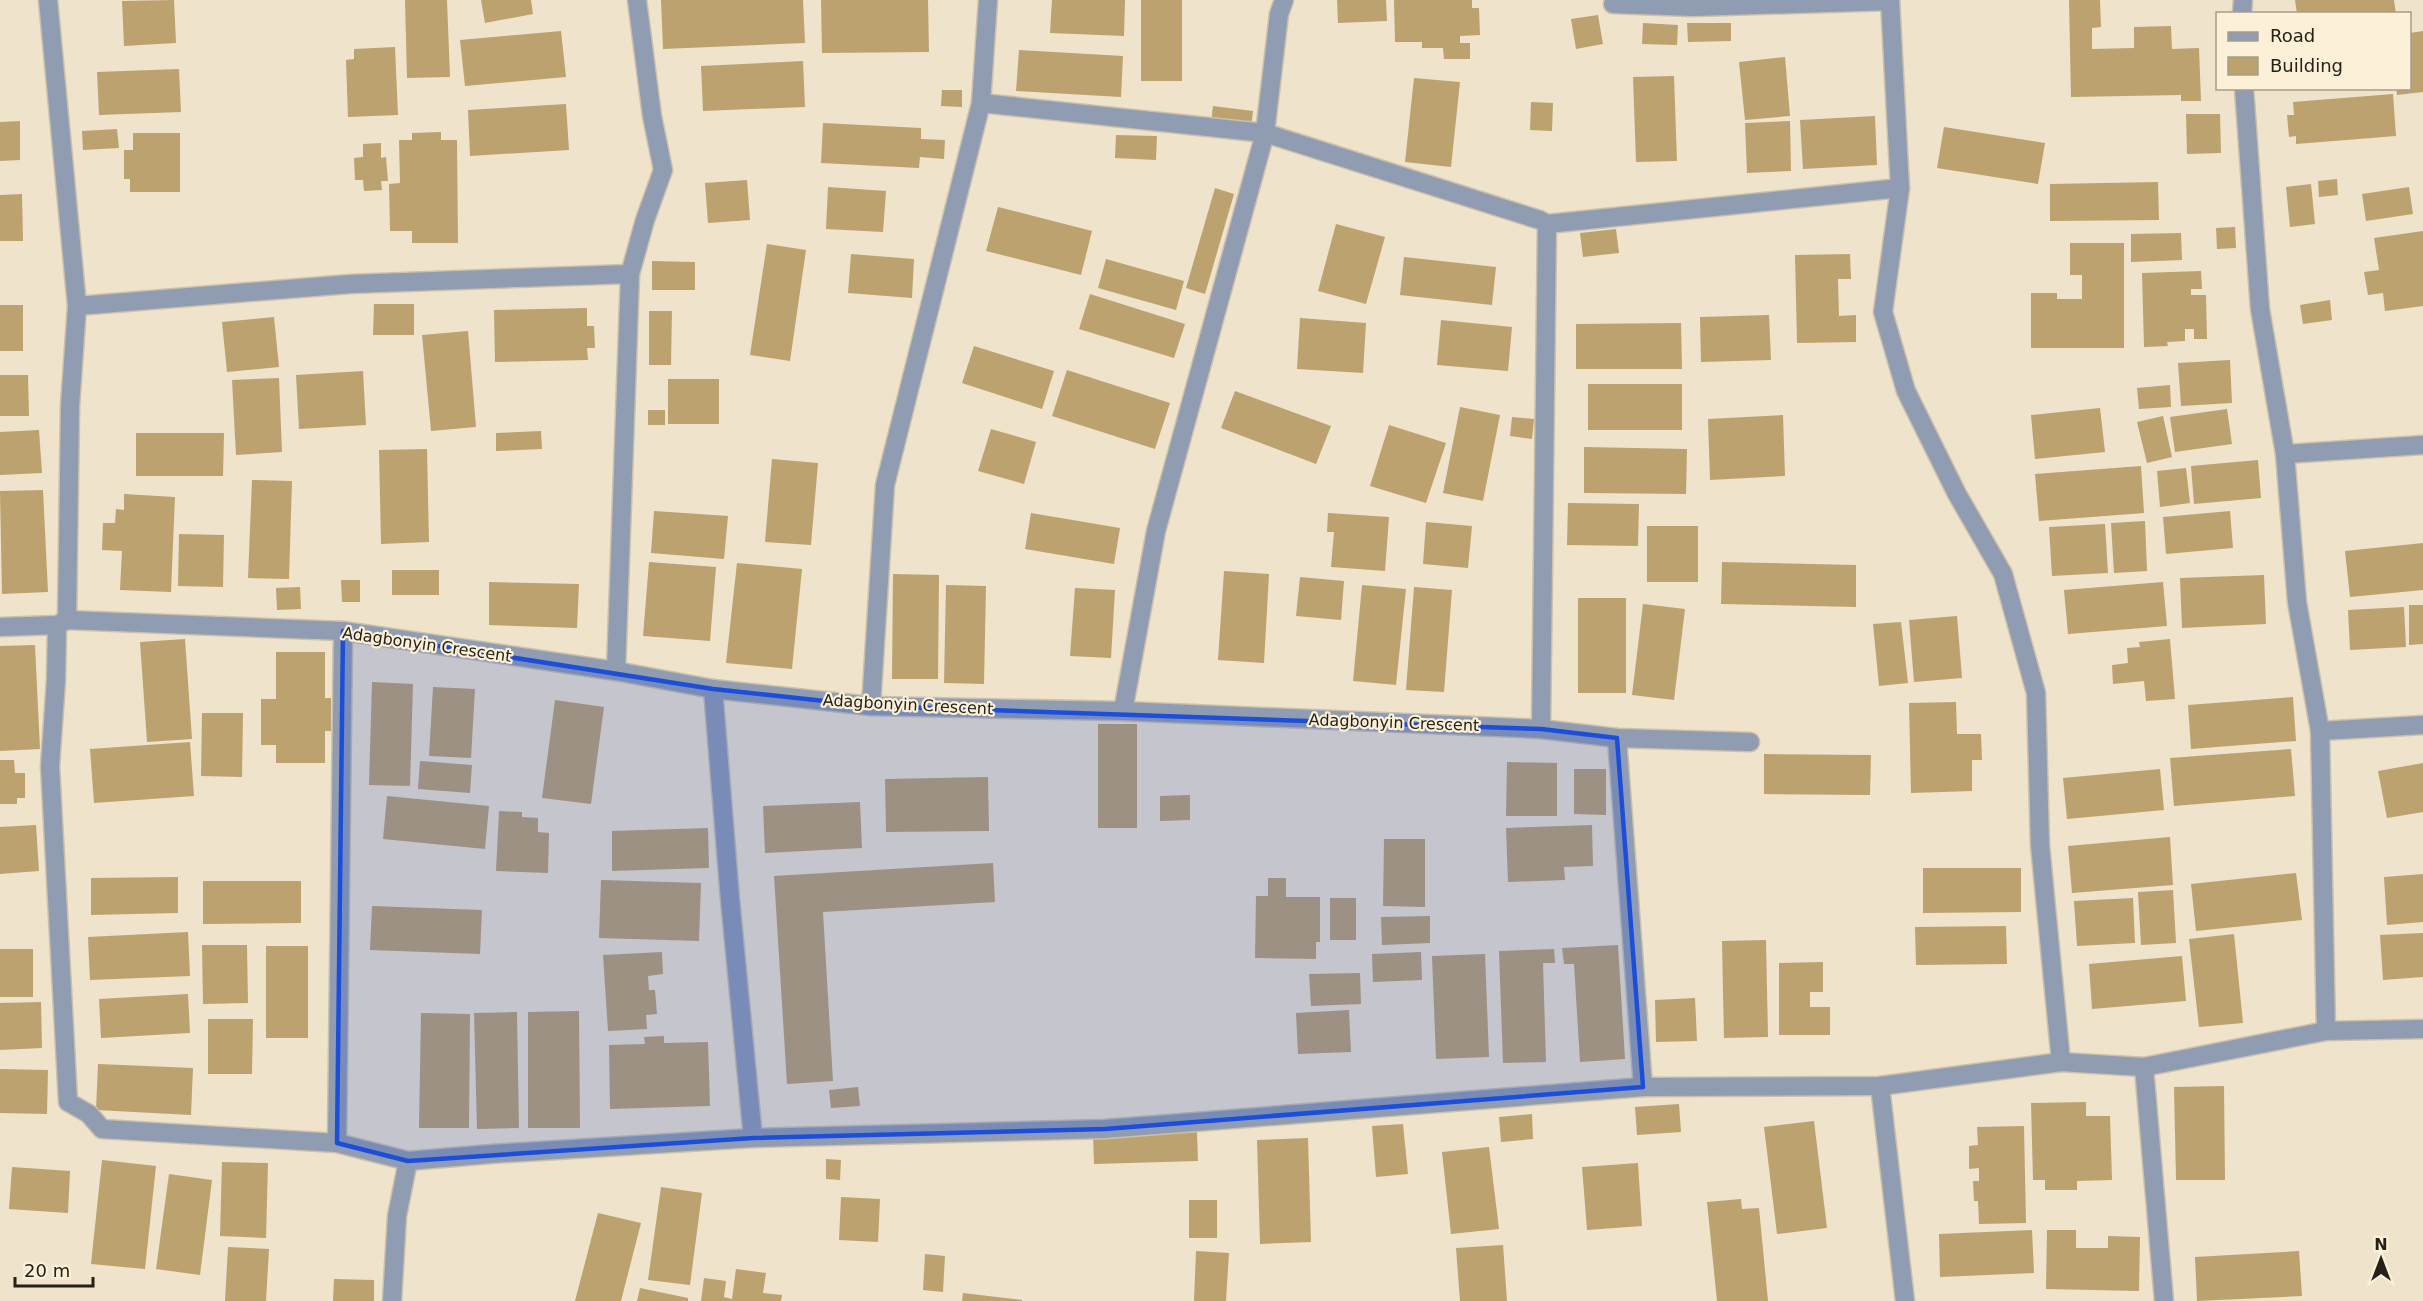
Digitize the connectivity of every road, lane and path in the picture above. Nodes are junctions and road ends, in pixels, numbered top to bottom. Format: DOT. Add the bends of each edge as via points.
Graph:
graph roads {
  1 [pos="48,0"];
  2 [pos="637,0"];
  3 [pos="988,0"];
  4 [pos="1284,0"];
  5 [pos="1890,0"];
  6 [pos="1613,4"];
  7 [pos="2244,90"];
  8 [pos="981,103"];
  9 [pos="1265,133"];
  10 [pos="1900,188"];
  11 [pos="1547,224"];
  12 [pos="630,274"];
  13 [pos="77,306"];
  14 [pos="2423,445"];
  15 [pos="2285,454"];
  16 [pos="62,623"];
  17 [pos="0,627"];
  18 [pos="343,631"];
  19 [pos="616,671"];
  20 [pos="713,689"];
  21 [pos="872,706"];
  22 [pos="1123,711"];
  23 [pos="2423,725"];
  24 [pos="1541,729"];
  25 [pos="2320,731"];
  26 [pos="1617,738"];
  27 [pos="1750,742"];
  28 [pos="2423,1029"];
  29 [pos="2326,1031"];
  30 [pos="2061,1062"];
  31 [pos="2144,1067"];
  32 [pos="1880,1086"];
  33 [pos="1643,1087"];
  34 [pos="753,1138"];
  35 [pos="337,1143"];
  36 [pos="408,1161"];
  37 [pos="392,1301"];
  38 [pos="1905,1301"];
  39 [pos="2164,1301"];
  1 -- 13 [label="street"];
  2 -- 12 [label="street" via="663,170"];
  3 -- 8 [label="street"];
  4 -- 9 [label="street"];
  5 -- 6 [label="street" via="1693,7"];
  5 -- 10 [label="street"];
  7 -- 15 [label="street" via="2260,309"];
  8 -- 9 [label="street"];
  8 -- 21 [label="street" via="885,485"];
  9 -- 11 [label="street"];
  9 -- 22 [label="street" via="1156,531"];
  10 -- 11 [label="street"];
  10 -- 30 [label="street" via="1883,312 1906,391 1957,494 2003,574 2036,693 2040,845"];
  11 -- 24 [label="street"];
  12 -- 13 [label="street" via="350,284"];
  12 -- 19 [label="street"];
  13 -- 16 [label="street"];
  14 -- 15 [label="street"];
  15 -- 25 [label="street" via="2297,602"];
  16 -- 17 [label="street, Adagbonyin Crescent"];
  16 -- 18 [label="street, Adagbonyin Crescent"];
  16 -- 35 [label="street" via="50,766 68,1102 89,1114 102,1129"];
  18 -- 19 [label="street, Adagbonyin Crescent"];
  18 -- 35 [label="street"];
  19 -- 20 [label="street, Adagbonyin Crescent"];
  20 -- 21 [label="street, Adagbonyin Crescent"];
  20 -- 34 [label="street"];
  21 -- 22 [label="street, Adagbonyin Crescent"];
  22 -- 24 [label="street, Adagbonyin Crescent"];
  23 -- 25 [label="street"];
  24 -- 26 [label="street, Adagbonyin Crescent"];
  25 -- 29 [label="street"];
  26 -- 27 [label="street, Adagbonyin Crescent"];
  26 -- 33 [label="street"];
  28 -- 29 [label="street"];
  29 -- 31 [label="street"];
  30 -- 31 [label="street"];
  30 -- 32 [label="street"];
  31 -- 39 [label="street"];
  32 -- 33 [label="street"];
  32 -- 38 [label="street"];
  33 -- 34 [label="street" via="1105,1129"];
  34 -- 36 [label="street"];
  35 -- 36 [label="street"];
  36 -- 37 [label="street" via="397,1216"];
}
